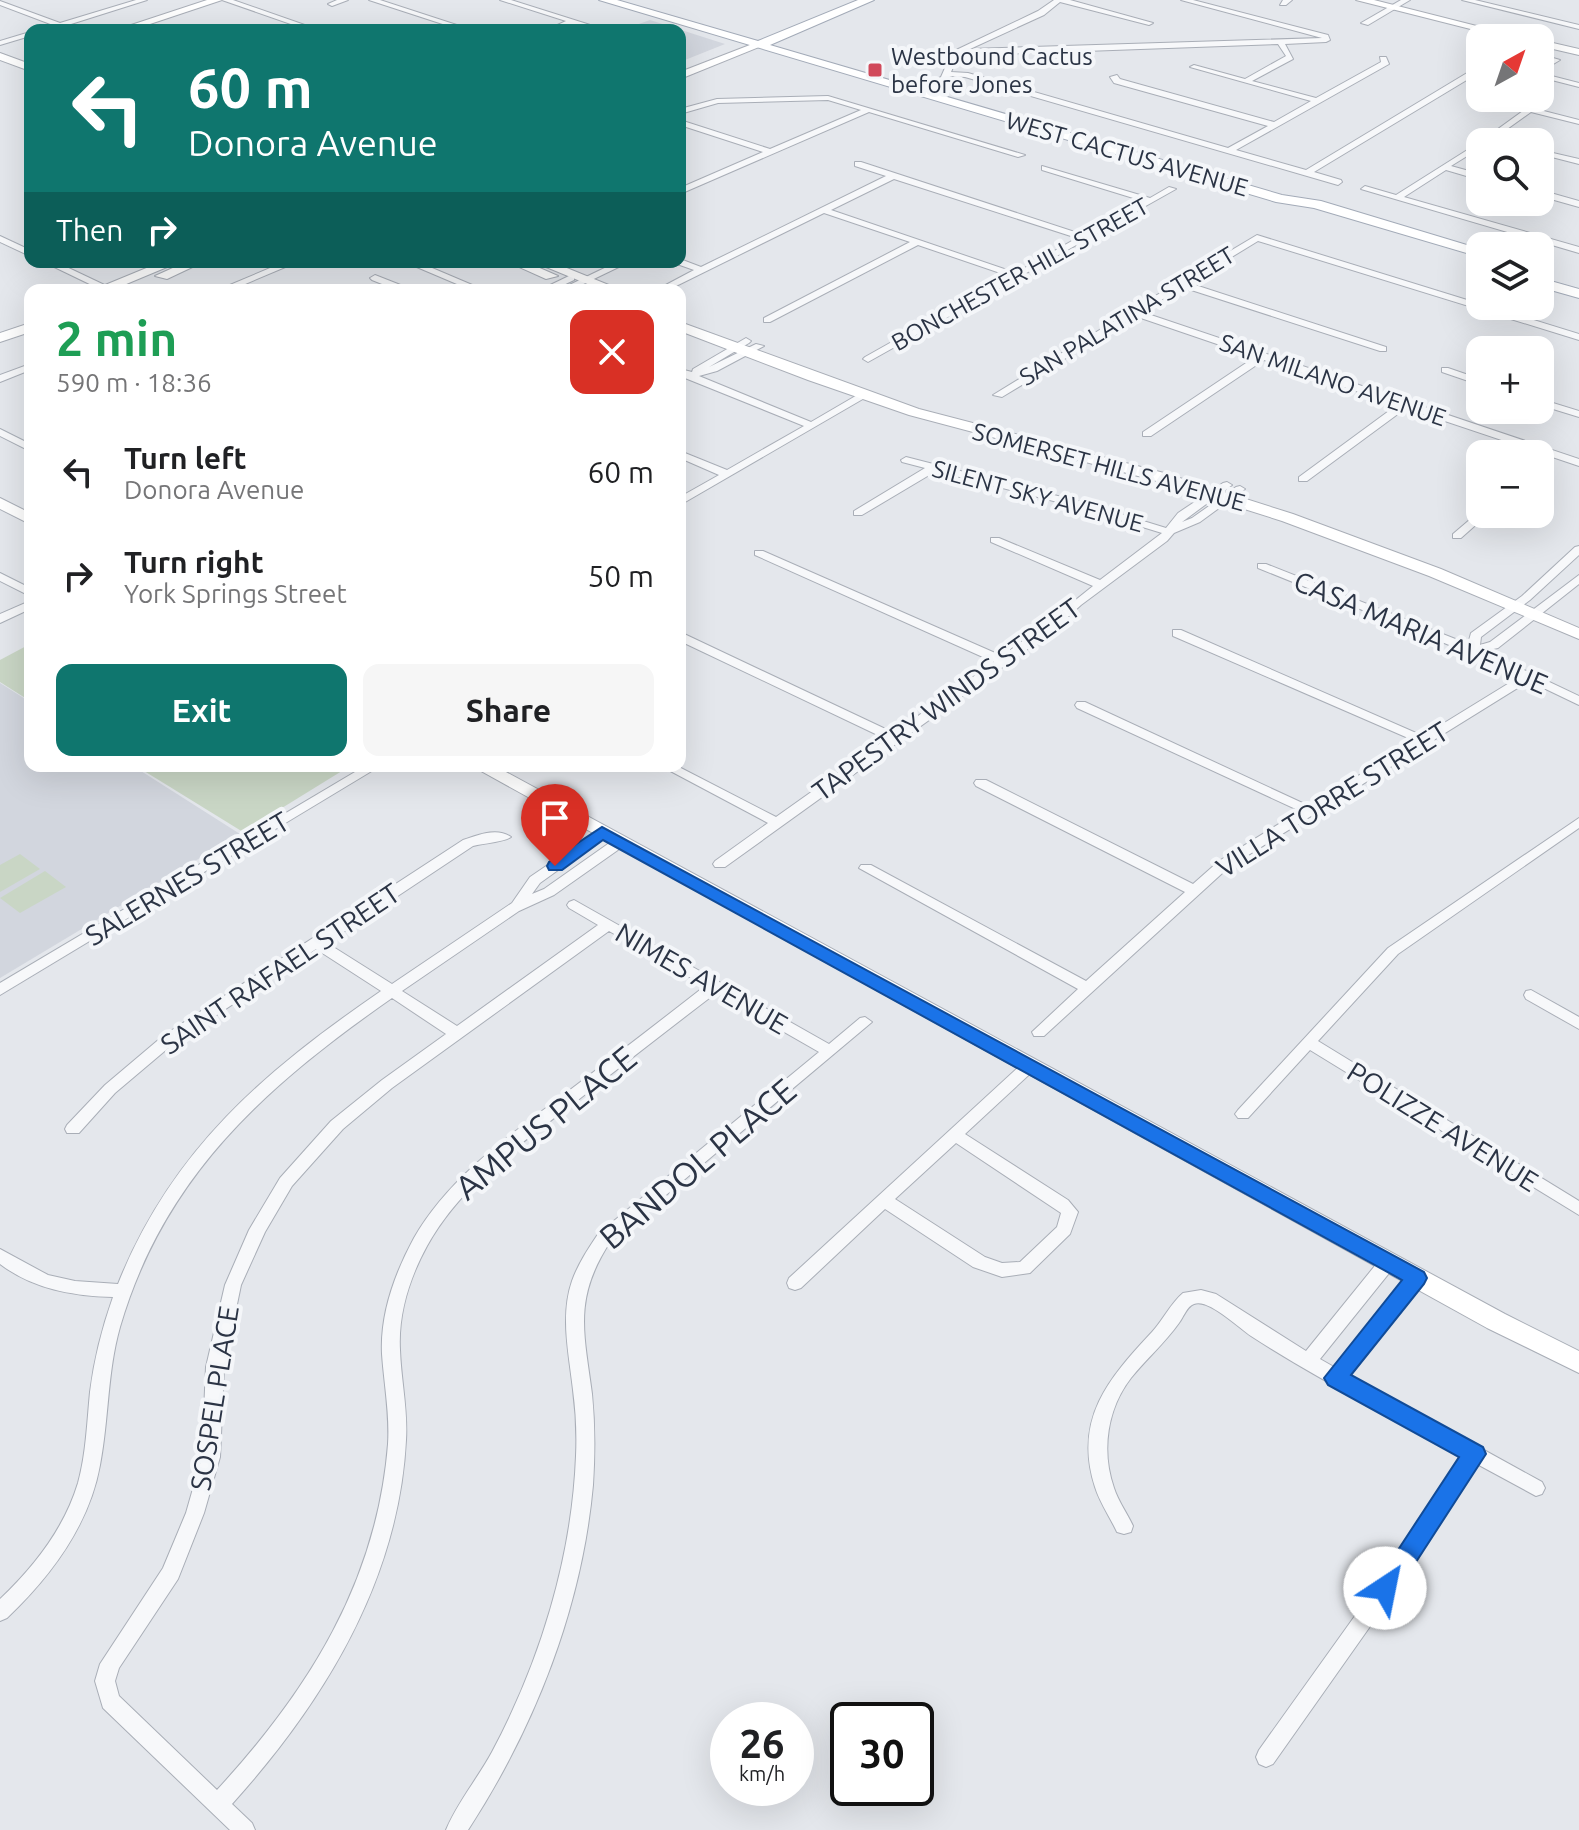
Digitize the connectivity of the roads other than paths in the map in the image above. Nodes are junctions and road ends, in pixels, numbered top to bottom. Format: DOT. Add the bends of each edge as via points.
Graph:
graph roads {
  1 [pos="143,0"];
  2 [pos="217,0"];
  3 [pos="226,0"];
  4 [pos="344,0"];
  5 [pos="373,0"];
  6 [pos="504,0"];
  7 [pos="605,0"];
  8 [pos="848,0"];
  9 [pos="868,0"];
  10 [pos="1060,0"];
  11 [pos="1185,0"];
  12 [pos="1361,0"];
  13 [pos="1406,0"];
  14 [pos="1466,0"];
  15 [pos="130,2"];
  16 [pos="0,3"];
  17 [pos="332,4"];
  18 [pos="1392,7"];
  19 [pos="1152,11"];
  20 [pos="1135,19"];
  21 [pos="574,21"];
  22 [pos="1149,23"];
  23 [pos="1365,23"];
  24 [pos="57,24"];
  25 [pos="63,24"];
  26 [pos="140,24"];
  27 [pos="297,24"];
  28 [pos="449,24"];
  29 [pos="566,24"];
  30 [pos="583,24"];
  31 [pos="686,24"];
  32 [pos="686,24"];
  33 [pos="1466,25"];
  34 [pos="1579,27"];
  35 [pos="24,36"];
  36 [pos="0,43"];
  37 [pos="1281,43"];
  38 [pos="753,44"];
  39 [pos="1554,46"];
  40 [pos="962,50"];
  41 [pos="1579,52"];
  42 [pos="0,56"];
  43 [pos="1383,59"];
  44 [pos="24,61"];
  45 [pos="17,63"];
  46 [pos="686,65"];
  47 [pos="24,66"];
  48 [pos="1194,67"];
  49 [pos="0,68"];
  50 [pos="686,73"];
  51 [pos="948,74"];
  52 [pos="1114,77"];
  53 [pos="1466,77"];
  54 [pos="1554,77"];
  55 [pos="1246,81"];
  56 [pos="1579,85"];
  57 [pos="916,92"];
  58 [pos="1318,101"];
  59 [pos="870,109"];
  60 [pos="686,110"];
  61 [pos="1528,112"];
  62 [pos="1539,112"];
  63 [pos="1579,122"];
  64 [pos="686,124"];
  65 [pos="1275,125"];
  66 [pos="1505,128"];
  67 [pos="1229,151"];
  68 [pos="771,152"];
  69 [pos="1466,154"];
  70 [pos="1021,155"];
  71 [pos="1554,156"];
  72 [pos="1579,162"];
  73 [pos="858,164"];
  74 [pos="1445,167"];
  75 [pos="1045,168"];
  76 [pos="1307,173"];
  77 [pos="1466,173"];
  78 [pos="893,176"];
  79 [pos="1338,182"];
  80 [pos="686,188"];
  81 [pos="1172,189"];
  82 [pos="1365,189"];
  83 [pos="1554,197"];
  84 [pos="1397,198"];
  85 [pos="1281,199"];
  86 [pos="1151,201"];
  87 [pos="1579,204"];
  88 [pos="824,210"];
  89 [pos="1085,238"];
  90 [pos="0,239"];
  91 [pos="918,242"];
  92 [pos="1466,249"];
  93 [pos="24,250"];
  94 [pos="1579,250"];
  95 [pos="1466,261"];
  96 [pos="686,264"];
  97 [pos="61,268"];
  98 [pos="158,268"];
  99 [pos="182,268"];
  100 [pos="278,268"];
  101 [pos="424,268"];
  102 [pos="531,268"];
  103 [pos="550,268"];
  104 [pos="595,268"];
  105 [pos="611,268"];
  106 [pos="702,270"];
  107 [pos="1554,274"];
  108 [pos="1017,276"];
  109 [pos="375,278"];
  110 [pos="458,282"];
  111 [pos="1579,282"];
  112 [pos="1179,283"];
  113 [pos="95,284"];
  114 [pos="118,284"];
  115 [pos="140,284"];
  116 [pos="243,284"];
  117 [pos="390,284"];
  118 [pos="454,284"];
  119 [pos="463,284"];
  120 [pos="575,284"];
  121 [pos="673,284"];
  122 [pos="1554,286"];
  123 [pos="1579,294"];
  124 [pos="1133,312"];
  125 [pos="24,319"];
  126 [pos="686,319"];
  127 [pos="767,320"];
  128 [pos="686,328"];
  129 [pos="0,329"];
  130 [pos="24,329"];
  131 [pos="1579,337"];
  132 [pos="0,338"];
  133 [pos="746,347"];
  134 [pos="1383,349"];
  135 [pos="1263,356"];
  136 [pos="868,359"];
  137 [pos="24,369"];
  138 [pos="1445,370"];
  139 [pos="686,374"];
  140 [pos="686,374"];
  141 [pos="1466,377"];
  142 [pos="0,379"];
  143 [pos="998,395"];
  144 [pos="863,396"];
  145 [pos="1404,404"];
  146 [pos="1554,406"];
  147 [pos="1579,414"];
  148 [pos="810,425"];
  149 [pos="0,432"];
  150 [pos="1147,434"];
  151 [pos="1511,440"];
  152 [pos="24,445"];
  153 [pos="1554,454"];
  154 [pos="686,457"];
  155 [pos="906,460"];
  156 [pos="1579,463"];
  157 [pos="933,468"];
  158 [pos="726,474"];
  159 [pos="1303,479"];
  160 [pos="1227,491"];
  161 [pos="686,498"];
  162 [pos="0,503"];
  163 [pos="858,513"];
  164 [pos="24,516"];
  165 [pos="1466,528"];
  166 [pos="1169,532"];
  167 [pos="1457,536"];
  168 [pos="995,540"];
  169 [pos="1579,549"];
  170 [pos="759,553"];
  171 [pos="1262,566"];
  172 [pos="0,576"];
  173 [pos="1579,578"];
  174 [pos="1101,585"];
  175 [pos="24,590"];
  176 [pos="1530,606"];
  177 [pos="24,607"];
  178 [pos="0,619"];
  179 [pos="1579,621"];
  180 [pos="1177,633"];
  181 [pos="1579,634"];
  182 [pos="686,639"];
  183 [pos="1473,650"];
  184 [pos="1003,661"];
  185 [pos="1529,676"];
  186 [pos="1579,701"];
  187 [pos="1081,705"];
  188 [pos="894,738"];
  189 [pos="1423,740"];
  190 [pos="364,772"];
  191 [pos="492,772"];
  192 [pos="679,772"];
  193 [pos="981,783"];
  194 [pos="1310,811"];
  195 [pos="1579,822"];
  196 [pos="777,823"];
  197 [pos="504,837"];
  198 [pos="611,837"];
  199 [pos="720,864"];
  200 [pos="866,868"];
  201 [pos="1193,890"];
  202 [pos="574,905"];
  203 [pos="608,925"];
  204 [pos="317,943"];
  205 [pos="715,986"];
  206 [pos="1088,988"];
  207 [pos="0,990"];
  208 [pos="393,992"];
  209 [pos="1531,995"];
  210 [pos="865,1022"];
  211 [pos="1579,1024"];
  212 [pos="1039,1032"];
  213 [pos="456,1033"];
  214 [pos="1308,1042"];
  215 [pos="830,1051"];
  216 [pos="1028,1067"];
  217 [pos="1243,1114"];
  218 [pos="73,1129"];
  219 [pos="955,1135"];
  220 [pos="884,1200"];
  221 [pos="1579,1209"];
  222 [pos="0,1255"];
  223 [pos="1388,1262"];
  224 [pos="1416,1278"];
  225 [pos="795,1283"];
  226 [pos="125,1291"];
  227 [pos="1308,1362"];
  228 [pos="1579,1363"];
  229 [pos="1336,1378"];
  230 [pos="1474,1454"];
  231 [pos="1536,1488"];
  232 [pos="1124,1526"];
  233 [pos="0,1612"];
  234 [pos="1266,1757"];
  235 [pos="218,1804"];
  236 [pos="245,1830"];
  237 [pos="456,1830"];
  1 -- 15 [label="street"];
  2 -- 26 [label="main road"];
  3 -- 27 [label="street"];
  4 -- 17 [label="street"];
  5 -- 28 [label="street"];
  6 -- 21 [label="street"];
  7 -- 32 [label="main road, WEST CACTUS AVENUE"];
  8 -- 38 [label="main road"];
  9 -- 38 [label="main road"];
  10 -- 20 [label="street"];
  10 -- 40 [label="street"];
  11 -- 37 [label="street" via="1324,35 1326,40"];
  12 -- 18 [label="main road"];
  13 -- 18 [label="street"];
  14 -- 34 [label="street"];
  15 -- 25 [label="street"];
  16 -- 24 [label="street"];
  18 -- 23 [label="street"];
  18 -- 33 [label="main road"];
  19 -- 20 [label="street"];
  20 -- 22 [label="street"];
  21 -- 29 [label="street"];
  21 -- 30 [label="street"];
  31 -- 38 [label="main road, WEST CACTUS AVENUE"];
  35 -- 36 [label="street"];
  37 -- 40 [label="street"];
  37 -- 55 [label="street" via="1290,57"];
  38 -- 46 [label="main road"];
  38 -- 50 [label="main road"];
  38 -- 57 [label="main road, WEST CACTUS AVENUE"];
  39 -- 41 [label="main road"];
  40 -- 51 [label="street" via="953,56"];
  42 -- 45 [label="main road"];
  43 -- 58 [label="street" via="1386,62"];
  44 -- 45 [label="main road"];
  45 -- 47 [label="main road"];
  45 -- 49 [label="main road"];
  48 -- 55 [label="street"];
  51 -- 57 [label="street"];
  51 -- 67 [label="street"];
  52 -- 65 [label="street"];
  53 -- 76 [label="street"];
  54 -- 56 [label="street"];
  55 -- 58 [label="street"];
  57 -- 85 [label="main road, WEST CACTUS AVENUE"];
  58 -- 65 [label="street"];
  59 -- 60 [label="street" via="828,98 717,101"];
  59 -- 68 [label="street"];
  59 -- 70 [label="street"];
  61 -- 66 [label="street"];
  62 -- 63 [label="street"];
  64 -- 68 [label="street"];
  65 -- 67 [label="street"];
  67 -- 76 [label="street"];
  68 -- 80 [label="street"];
  69 -- 74 [label="street"];
  71 -- 72 [label="street"];
  73 -- 78 [label="street"];
  74 -- 77 [label="street"];
  74 -- 84 [label="street"];
  75 -- 86 [label="street"];
  76 -- 79 [label="street"];
  78 -- 88 [label="street"];
  78 -- 89 [label="street"];
  81 -- 86 [label="street, BONCHESTER HILL STREET"];
  82 -- 84 [label="street"];
  83 -- 87 [label="street"];
  84 -- 94 [label="street"];
  85 -- 92 [label="main road, WEST CACTUS AVENUE" via="1316,204"];
  85 -- 95 [label="main road, WEST CACTUS AVENUE" via="1303,212"];
  86 -- 89 [label="street, BONCHESTER HILL STREET"];
  88 -- 91 [label="street"];
  88 -- 106 [label="street"];
  89 -- 108 [label="street, BONCHESTER HILL STREET"];
  90 -- 93 [label="street"];
  91 -- 108 [label="street"];
  91 -- 127 [label="street"];
  96 -- 106 [label="street"];
  97 -- 113 [label="street"];
  98 -- 114 [label="main road"];
  99 -- 115 [label="main road"];
  100 -- 116 [label="street"];
  101 -- 110 [label="street"];
  102 -- 120 [label="main road"];
  103 -- 120 [label="main road"];
  104 -- 120 [label="street"];
  105 -- 120 [label="street"];
  106 -- 121 [label="street"];
  107 -- 111 [label="main road"];
  108 -- 136 [label="street, BONCHESTER HILL STREET"];
  109 -- 117 [label="street"];
  110 -- 118 [label="street"];
  110 -- 119 [label="street"];
  112 -- 124 [label="street, SAN PALATINA STREET"];
  112 -- 131 [label="street, SAN PALATINA STREET" via="1257,238"];
  112 -- 134 [label="street"];
  122 -- 123 [label="main road"];
  124 -- 135 [label="street, SAN MILANO AVENUE"];
  124 -- 143 [label="street, SAN PALATINA STREET"];
  125 -- 129 [label="main road"];
  126 -- 133 [label="main road, SOMERSET HILLS AVENUE"];
  128 -- 133 [label="main road, SOMERSET HILLS AVENUE"];
  130 -- 132 [label="main road"];
  133 -- 139 [label="street" via="714,369"];
  133 -- 144 [label="main road, SOMERSET HILLS AVENUE"];
  133 -- 160 [label="main road, SOMERSET HILLS AVENUE" via="904,399 1114,452"];
  135 -- 145 [label="street, SAN MILANO AVENUE"];
  135 -- 150 [label="street"];
  137 -- 142 [label="street"];
  138 -- 141 [label="street"];
  140 -- 148 [label="street"];
  144 -- 148 [label="street"];
  144 -- 160 [label="main road, SOMERSET HILLS AVENUE" via="959,426"];
  145 -- 151 [label="street, SAN MILANO AVENUE"];
  145 -- 159 [label="street"];
  146 -- 147 [label="street"];
  148 -- 158 [label="street"];
  149 -- 152 [label="street"];
  153 -- 156 [label="street, SAN MILANO AVENUE"];
  154 -- 158 [label="street"];
  155 -- 157 [label="street, SILENT SKY AVENUE"];
  157 -- 163 [label="street"];
  157 -- 166 [label="street, SILENT SKY AVENUE"];
  158 -- 161 [label="street"];
  160 -- 166 [label="street, TAPESTRY WINDS STREET" via="1196,520"];
  160 -- 176 [label="main road, SOMERSET HILLS AVENUE"];
  162 -- 164 [label="main road"];
  165 -- 167 [label="street"];
  166 -- 174 [label="street, TAPESTRY WINDS STREET"];
  168 -- 174 [label="street"];
  169 -- 176 [label="street"];
  170 -- 184 [label="street"];
  171 -- 183 [label="street, CASA MARIA AVENUE"];
  172 -- 175 [label="street"];
  173 -- 176 [label="street"];
  174 -- 184 [label="street, TAPESTRY WINDS STREET"];
  176 -- 179 [label="main road, SOMERSET HILLS AVENUE"];
  176 -- 181 [label="main road, SOMERSET HILLS AVENUE"];
  176 -- 183 [label="street" via="1494,645"];
  176 -- 183 [label="street" via="1475,636"];
  177 -- 178 [label="street"];
  180 -- 189 [label="street"];
  182 -- 188 [label="street"];
  183 -- 185 [label="street, CASA MARIA AVENUE"];
  184 -- 188 [label="street, TAPESTRY WINDS STREET"];
  185 -- 186 [label="street, CASA MARIA AVENUE"];
  185 -- 189 [label="street, VILLA TORRE STREET"];
  187 -- 194 [label="street"];
  188 -- 196 [label="street, TAPESTRY WINDS STREET"];
  189 -- 194 [label="street, VILLA TORRE STREET"];
  190 -- 207 [label="street, SALERNES STREET"];
  191 -- 198 [label="main road"];
  192 -- 196 [label="street"];
  193 -- 201 [label="street"];
  194 -- 201 [label="street, VILLA TORRE STREET" via="1224,864"];
  195 -- 214 [label="street" via="1393,951"];
  196 -- 199 [label="street, TAPESTRY WINDS STREET"];
  197 -- 204 [label="street, SAINT RAFAEL STREET" via="468,843"];
  198 -- 208 [label="street" via="549,892 515,907"];
  198 -- 216 [label="main road"];
  200 -- 206 [label="street"];
  201 -- 206 [label="street, VILLA TORRE STREET"];
  202 -- 203 [label="street, NIMES AVENUE"];
  203 -- 205 [label="street, NIMES AVENUE"];
  203 -- 213 [label="street, SOSPEL PLACE"];
  204 -- 208 [label="street"];
  204 -- 218 [label="street, SAINT RAFAEL STREET" via="168,1040"];
  205 -- 215 [label="street, NIMES AVENUE"];
  205 -- 235 [label="street, AMPUS PLACE" via="489,1159 434,1219 401,1286 393,1323 395,1475 373,1564 315,1687 280,1737"];
  206 -- 212 [label="street, VILLA TORRE STREET"];
  208 -- 213 [label="street"];
  208 -- 226 [label="street" via="284,1071 216,1137 158,1218"];
  209 -- 211 [label="street"];
  210 -- 215 [label="street, BANDOL PLACE"];
  213 -- 235 [label="street, SOSPEL PLACE" via="337,1125 286,1182 257,1230 233,1285 218,1343 211,1457 195,1513 171,1573 110,1664 105,1681 110,1701"];
  214 -- 217 [label="street"];
  214 -- 221 [label="street, POLIZZE AVENUE"];
  215 -- 237 [label="street, BANDOL PLACE" via="604,1238 579,1277 572,1312 585,1420 584,1463 579,1521 560,1608 528,1697"];
  216 -- 219 [label="street"];
  216 -- 223 [label="main road"];
  219 -- 220 [label="street"];
  219 -- 220 [label="street" via="1070,1212 1064,1230 1024,1268 1002,1270 979,1262"];
  220 -- 225 [label="street"];
  222 -- 226 [label="street" via="55,1285"];
  223 -- 224 [label="main road"];
  223 -- 227 [label="street"];
  224 -- 228 [label="main road"];
  224 -- 229 [label="street"];
  226 -- 233 [label="street" via="101,1373 95,1446 84,1495 59,1545"];
  227 -- 229 [label="street"];
  227 -- 232 [label="street" via="1212,1301 1187,1299 1121,1376 1102,1415 1098,1451 1103,1485"];
  229 -- 230 [label="street"];
  230 -- 231 [label="street"];
  230 -- 234 [label="street"];
  235 -- 236 [label="street"];
}
